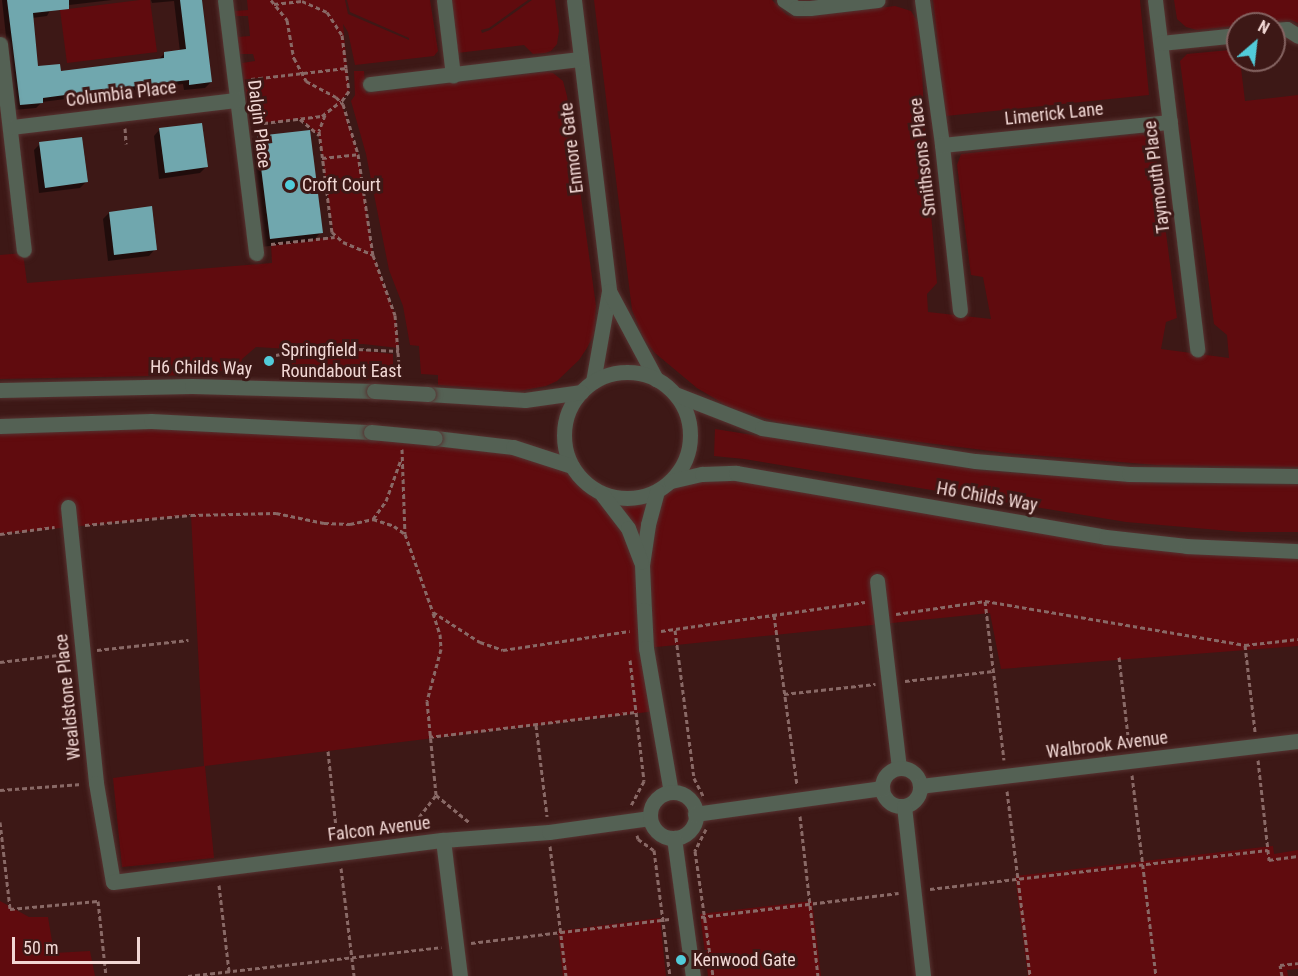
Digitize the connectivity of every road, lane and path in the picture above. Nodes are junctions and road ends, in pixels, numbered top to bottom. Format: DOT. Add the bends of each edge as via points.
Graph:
graph roads {
  1 [pos="225,0"];
  2 [pos="271,0"];
  3 [pos="444,0"];
  4 [pos="574,0"];
  5 [pos="784,0"];
  6 [pos="878,0"];
  7 [pos="922,0"];
  8 [pos="1155,0"];
  9 [pos="834,2"];
  10 [pos="274,4"];
  11 [pos="1226,36"];
  12 [pos="1161,43"];
  13 [pos="0,44"];
  14 [pos="581,60"];
  15 [pos="346,68"];
  16 [pos="302,73"];
  17 [pos="453,75"];
  18 [pos="234,81"];
  19 [pos="370,84"];
  20 [pos="236,100"];
  21 [pos="341,102"];
  22 [pos="325,115"];
  23 [pos="300,119"];
  24 [pos="1170,122"];
  25 [pos="256,124"];
  26 [pos="12,127"];
  27 [pos="319,135"];
  28 [pos="942,145"];
  29 [pos="358,154"];
  30 [pos="322,158"];
  31 [pos="335,237"];
  32 [pos="271,244"];
  33 [pos="24,250"];
  34 [pos="256,253"];
  35 [pos="373,255"];
  36 [pos="609,291"];
  37 [pos="960,310"];
  38 [pos="1197,349"];
  39 [pos="399,351"];
  40 [pos="276,355"];
  41 [pos="400,378"];
  42 [pos="656,379"];
  43 [pos="593,382"];
  44 [pos="0,390"];
  45 [pos="581,392"];
  46 [pos="675,394"];
  47 [pos="0,426"];
  48 [pos="402,444"];
  49 [pos="402,455"];
  50 [pos="572,466"];
  51 [pos="1298,476"];
  52 [pos="671,481"];
  53 [pos="657,491"];
  54 [pos="601,493"];
  55 [pos="68,507"];
  56 [pos="373,519"];
  57 [pos="405,534"];
  58 [pos="1298,551"];
  59 [pos="642,565"];
  60 [pos="878,581"];
  61 [pos="433,612"];
  62 [pos="1245,645"];
  63 [pos="1119,657"];
  64 [pos="635,712"];
  65 [pos="536,725"];
  66 [pos="429,737"];
  67 [pos="1298,741"];
  68 [pos="1257,746"];
  69 [pos="1131,762"];
  70 [pos="899,768"];
  71 [pos="96,783"];
  72 [pos="920,786"];
  73 [pos="882,788"];
  74 [pos="0,790"];
  75 [pos="671,792"];
  76 [pos="436,795"];
  77 [pos="904,806"];
  78 [pos="695,814"];
  79 [pos="650,818"];
  80 [pos="0,822"];
  81 [pos="549,832"];
  82 [pos="486,835"];
  83 [pos="674,838"];
  84 [pos="443,840"];
  85 [pos="397,846"];
  86 [pos="1268,850"];
  87 [pos="1298,856"];
  88 [pos="1143,865"];
  89 [pos="217,868"];
  90 [pos="113,882"];
  91 [pos="911,891"];
  92 [pos="686,917"];
  93 [pos="561,933"];
  94 [pos="456,945"];
  95 [pos="1298,963"];
  96 [pos="229,971"];
  97 [pos="106,976"];
  98 [pos="188,976"];
  99 [pos="460,976"];
  100 [pos="566,976"];
  101 [pos="693,976"];
  102 [pos="923,976"];
  103 [pos="1156,976"];
  104 [pos="1281,976"];
  1 -- 18 [label="street, Dalgin Place"];
  2 -- 10 [label="path"];
  3 -- 17 [label="street"];
  4 -- 14 [label="street, Enmore Gate"];
  5 -- 9 [label="street" via="796,8"];
  6 -- 9 [label="street"];
  7 -- 28 [label="street, Smithsons Place"];
  8 -- 12 [label="street, Taymouth Place"];
  10 -- 15 [label="path" via="302,1 327,12 342,35"];
  10 -- 16 [label="path" via="287,20 294,57"];
  11 -- 12 [label="street"];
  12 -- 24 [label="street, Taymouth Place"];
  13 -- 26 [label="street"];
  14 -- 17 [label="street"];
  14 -- 36 [label="street, Enmore Gate"];
  15 -- 16 [label="path"];
  15 -- 21 [label="path" via="349,91"];
  16 -- 18 [label="path"];
  16 -- 21 [label="path" via="310,84"];
  17 -- 19 [label="street"];
  18 -- 20 [label="street, Dalgin Place"];
  20 -- 26 [label="street, Columbia Place"];
  20 -- 34 [label="street, Dalgin Place"];
  21 -- 22 [label="path"];
  21 -- 29 [label="path"];
  22 -- 23 [label="path"];
  22 -- 27 [label="path"];
  23 -- 25 [label="path"];
  23 -- 27 [label="path"];
  24 -- 28 [label="street, Limerick Lane"];
  24 -- 38 [label="street, Taymouth Place"];
  26 -- 33 [label="street"];
  27 -- 30 [label="path"];
  28 -- 37 [label="street, Smithsons Place"];
  29 -- 30 [label="path"];
  29 -- 35 [label="path"];
  30 -- 31 [label="path"];
  31 -- 32 [label="path"];
  31 -- 35 [label="path"];
  35 -- 39 [label="path" via="395,315"];
  36 -- 42 [label="street, Enmore Gate"];
  36 -- 43 [label="street, Enmore Gate"];
  39 -- 40 [label="path" via="314,347"];
  39 -- 41 [label="path"];
  42 -- 43 [label="street" via="635,373 613,374"];
  42 -- 46 [label="street"];
  43 -- 45 [label="street"];
  44 -- 45 [label="street, H6 Childs Way, bridge" via="192,386 525,400"];
  45 -- 50 [label="street" via="564,428 565,448"];
  46 -- 51 [label="street, H6 Childs Way" via="762,428 975,461 1129,474"];
  46 -- 52 [label="street" via="690,429 686,457"];
  47 -- 50 [label="street, bridge" via="152,421 371,432 513,447"];
  48 -- 49 [label="path"];
  49 -- 56 [label="path" via="386,501"];
  49 -- 57 [label="path"];
  50 -- 54 [label="street" via="584,482"];
  52 -- 53 [label="street"];
  52 -- 58 [label="street, H6 Childs Way" via="702,474 736,473 1106,537 1187,546"];
  53 -- 54 [label="street" via="620,498"];
  53 -- 59 [label="street"];
  54 -- 59 [label="street" via="628,528"];
  55 -- 71 [label="street, Wealdstone Place"];
  59 -- 75 [label="street" via="646,648"];
  60 -- 70 [label="street"];
  61 -- 66 [label="path" via="441,634 441,649 427,701"];
  62 -- 68 [label="path"];
  63 -- 69 [label="path"];
  64 -- 65 [label="path"];
  65 -- 66 [label="path"];
  65 -- 81 [label="path"];
  66 -- 76 [label="path"];
  67 -- 68 [label="street, Walbrook Avenue"];
  68 -- 69 [label="street, Walbrook Avenue"];
  68 -- 86 [label="path"];
  69 -- 72 [label="street, Walbrook Avenue"];
  69 -- 88 [label="path"];
  70 -- 72 [label="street" via="915,774"];
  70 -- 73 [label="street" via="886,775"];
  71 -- 74 [label="path"];
  71 -- 90 [label="street, Wealdstone Place"];
  72 -- 77 [label="street" via="914,801"];
  73 -- 77 [label="street" via="892,804"];
  73 -- 78 [label="street"];
  75 -- 78 [label="street" via="685,796"];
  75 -- 79 [label="street" via="658,798"];
  76 -- 82 [label="path"];
  76 -- 85 [label="path"];
  77 -- 91 [label="street"];
  78 -- 83 [label="street" via="687,833"];
  79 -- 81 [label="street, Falcon Avenue"];
  79 -- 83 [label="street" via="660,835"];
  80 -- 97 [label="path" via="10,909 98,901"];
  81 -- 82 [label="street, Falcon Avenue"];
  81 -- 93 [label="path"];
  82 -- 84 [label="street, Falcon Avenue"];
  83 -- 92 [label="street"];
  84 -- 85 [label="street, Falcon Avenue"];
  84 -- 94 [label="street"];
  85 -- 89 [label="street, Falcon Avenue"];
  86 -- 87 [label="path" via="1269,860"];
  86 -- 88 [label="path"];
  88 -- 91 [label="path"];
  88 -- 103 [label="path"];
  89 -- 90 [label="street, Falcon Avenue"];
  89 -- 96 [label="path"];
  91 -- 92 [label="path"];
  91 -- 102 [label="street"];
  92 -- 93 [label="path"];
  92 -- 101 [label="street"];
  93 -- 94 [label="path"];
  93 -- 100 [label="path"];
  94 -- 96 [label="path"];
  94 -- 99 [label="street"];
  95 -- 104 [label="path" via="1280,965"];
  96 -- 98 [label="path"];
}
